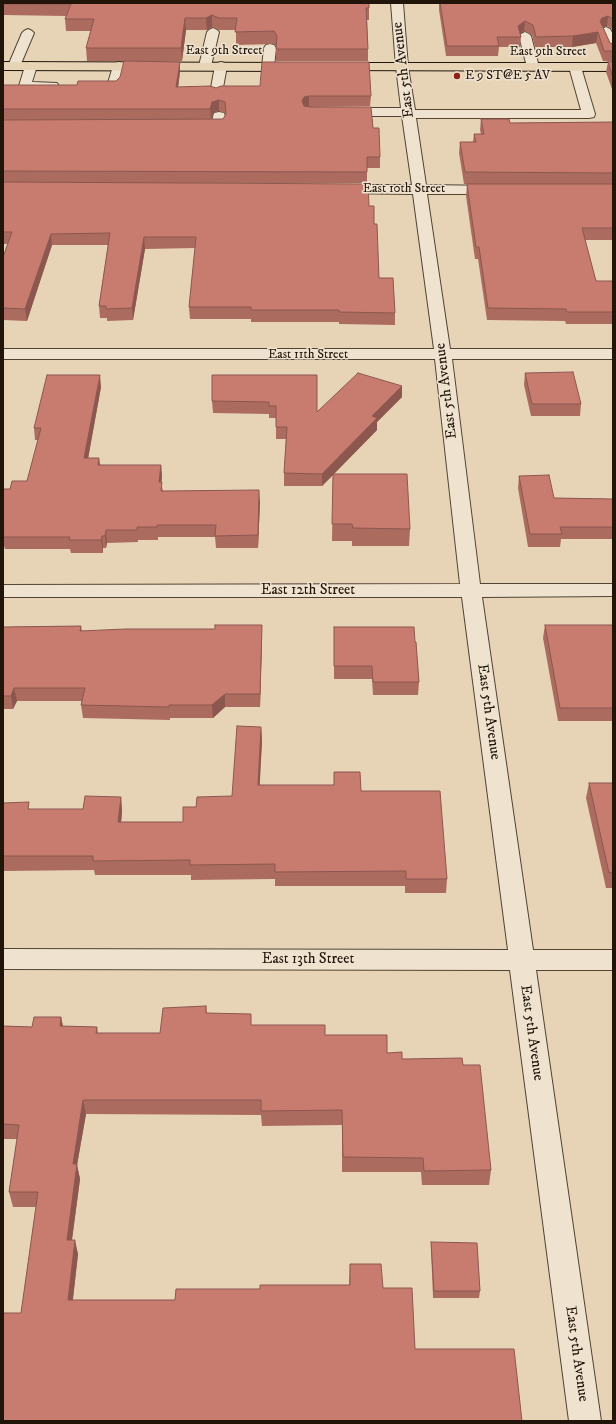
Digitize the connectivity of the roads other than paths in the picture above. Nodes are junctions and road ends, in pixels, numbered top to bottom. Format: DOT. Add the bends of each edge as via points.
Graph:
graph roads {
  1 [pos="397,3"];
  2 [pos="606,31"];
  3 [pos="213,32"];
  4 [pos="28,33"];
  5 [pos="525,36"];
  6 [pos="270,48"];
  7 [pos="613,49"];
  8 [pos="9,66"];
  9 [pos="32,66"];
  10 [pos="119,66"];
  11 [pos="205,66"];
  12 [pos="221,66"];
  13 [pos="268,67"];
  14 [pos="307,67"];
  15 [pos="323,67"];
  16 [pos="533,67"];
  17 [pos="575,67"];
  18 [pos="613,67"];
  19 [pos="402,68"];
  20 [pos="216,93"];
  21 [pos="332,112"];
  22 [pos="408,113"];
  23 [pos="220,116"];
  24 [pos="178,125"];
  25 [pos="326,189"];
  26 [pos="420,189"];
  27 [pos="513,190"];
  28 [pos="3,354"];
  29 [pos="613,354"];
  30 [pos="443,355"];
  31 [pos="471,590"];
  32 [pos="613,590"];
  33 [pos="3,591"];
  34 [pos="3,959"];
  35 [pos="521,960"];
  36 [pos="613,960"];
  37 [pos="585,1421"];
  1 -- 19 [label="street, East 5th Avenue"];
  2 -- 7 [label="street"];
  3 -- 11 [label="street"];
  4 -- 8 [label="street"];
  5 -- 16 [label="street"];
  6 -- 13 [label="street"];
  8 -- 9 [label="main road, East 9th Street"];
  9 -- 10 [label="main road, East 9th Street"];
  9 -- 10 [label="street" via="25,86 112,86"];
  10 -- 11 [label="main road, East 9th Street"];
  11 -- 12 [label="main road, East 9th Street"];
  12 -- 13 [label="main road, East 9th Street"];
  12 -- 20 [label="street"];
  13 -- 14 [label="main road, East 9th Street"];
  15 -- 19 [label="main road, East 9th Street"];
  16 -- 17 [label="main road, East 9th Street"];
  16 -- 19 [label="main road, East 9th Street"];
  17 -- 18 [label="main road, East 9th Street"];
  17 -- 22 [label="street" via="589,114"];
  19 -- 22 [label="street, East 5th Avenue"];
  21 -- 22 [label="street"];
  22 -- 26 [label="street, East 5th Avenue"];
  23 -- 24 [label="street" via="218,125"];
  25 -- 26 [label="street, East 10th Street"];
  26 -- 27 [label="street, East 10th Street"];
  26 -- 30 [label="street, East 5th Avenue"];
  28 -- 30 [label="street, East 11th Street"];
  29 -- 30 [label="street, East 11th Street"];
  30 -- 31 [label="street, East 5th Avenue"];
  31 -- 32 [label="street, East 12th Street"];
  31 -- 33 [label="street, East 12th Street"];
  31 -- 35 [label="street, East 5th Avenue"];
  34 -- 35 [label="street, East 13th Street"];
  35 -- 36 [label="street, East 13th Street"];
  35 -- 37 [label="street, East 5th Avenue"];
}
